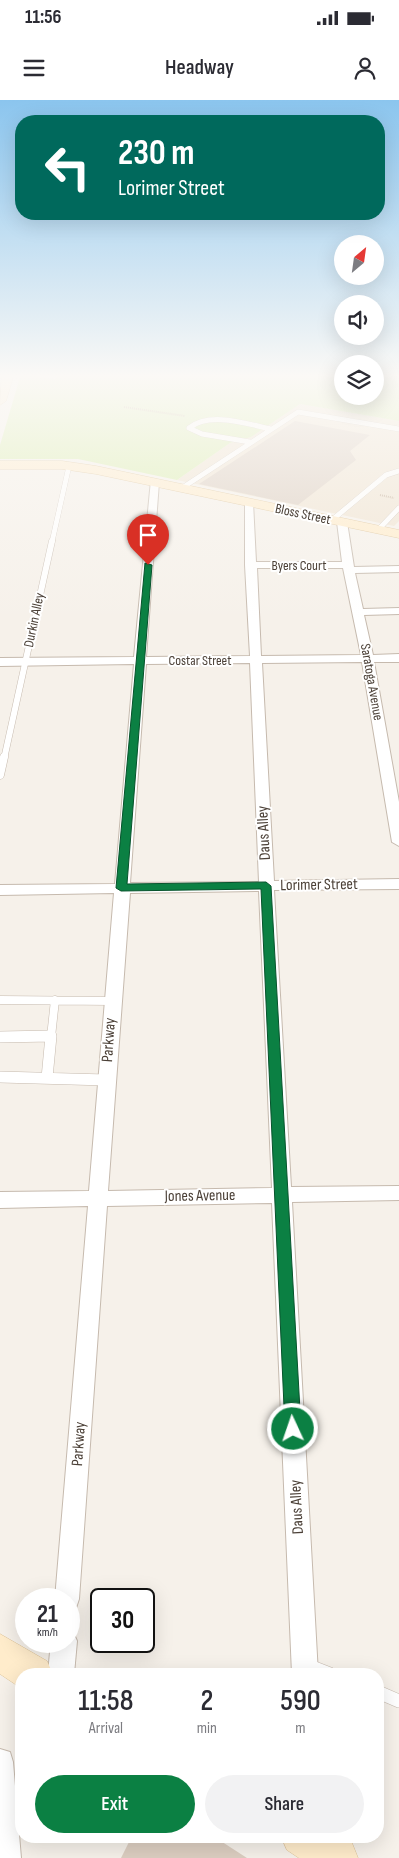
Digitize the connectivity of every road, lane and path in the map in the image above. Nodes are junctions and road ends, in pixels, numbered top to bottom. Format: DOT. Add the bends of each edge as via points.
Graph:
graph roads {
  1 [pos="229,456"];
  2 [pos="0,465"];
  3 [pos="69,466"];
  4 [pos="399,471"];
  5 [pos="154,482"];
  6 [pos="182,488"];
  7 [pos="248,502"];
  8 [pos="399,508"];
  9 [pos="337,521"];
  10 [pos="378,530"];
  11 [pos="399,534"];
  12 [pos="250,565"];
  13 [pos="349,567"];
  14 [pos="399,569"];
  15 [pos="399,611"];
  16 [pos="359,612"];
  17 [pos="368,658"];
  18 [pos="399,658"];
  19 [pos="141,660"];
  20 [pos="256,660"];
  21 [pos="26,661"];
  22 [pos="0,662"];
  23 [pos="385,757"];
  24 [pos="399,757"];
  25 [pos="0,775"];
  26 [pos="397,817"];
  27 [pos="399,842"];
  28 [pos="399,884"];
  29 [pos="266,886"];
  30 [pos="121,888"];
  31 [pos="0,890"];
  32 [pos="0,1000"];
  33 [pos="55,1000"];
  34 [pos="112,1001"];
  35 [pos="0,1036"];
  36 [pos="51,1036"];
  37 [pos="0,1078"];
  38 [pos="47,1078"];
  39 [pos="106,1080"];
  40 [pos="399,1193"];
  41 [pos="281,1195"];
  42 [pos="97,1198"];
  43 [pos="0,1200"];
  44 [pos="68,1588"];
  45 [pos="0,1652"];
  46 [pos="63,1653"];
  47 [pos="25,1668"];
  48 [pos="62,1668"];
  49 [pos="305,1668"];
  50 [pos="384,1695"];
  51 [pos="399,1701"];
  52 [pos="0,1762"];
  53 [pos="7,1858"];
  1 -- 6 [label="lane"];
  2 -- 3 [label="street, Bloss Street"];
  3 -- 5 [label="street, Bloss Street"];
  3 -- 21 [label="lane, Durkin Alley"];
  4 -- 9 [label="lane" via="386,475"];
  5 -- 6 [label="street, Bloss Street"];
  5 -- 19 [label="street, Parkway"];
  6 -- 7 [label="street, Bloss Street"];
  7 -- 9 [label="street, Bloss Street"];
  7 -- 12 [label="street, Daus Alley"];
  8 -- 10 [label="lane"];
  9 -- 10 [label="street, Bloss Street"];
  9 -- 13 [label="street, Saratoga Avenue"];
  10 -- 11 [label="street, Bloss Street"];
  12 -- 13 [label="street, Byers Court"];
  12 -- 20 [label="street, Daus Alley"];
  13 -- 14 [label="street, Byers Court"];
  13 -- 16 [label="street, Saratoga Avenue"];
  15 -- 16 [label="street"];
  16 -- 17 [label="street, Saratoga Avenue"];
  17 -- 18 [label="street, Costar Street"];
  17 -- 20 [label="street, Costar Street"];
  17 -- 23 [label="street, Saratoga Avenue"];
  19 -- 20 [label="street, Costar Street"];
  19 -- 21 [label="street, Costar Street"];
  19 -- 30 [label="street, Parkway"];
  20 -- 29 [label="street, Daus Alley"];
  21 -- 22 [label="street, Costar Street"];
  21 -- 25 [label="lane, Durkin Alley"];
  23 -- 24 [label="street"];
  23 -- 26 [label="street, Saratoga Avenue"];
  26 -- 27 [label="street, Saratoga Avenue"];
  28 -- 29 [label="street, Lorimer Street"];
  29 -- 30 [label="street, Lorimer Street"];
  29 -- 41 [label="street, Daus Alley"];
  30 -- 31 [label="street, Lorimer Street"];
  30 -- 34 [label="street, Parkway"];
  32 -- 33 [label="lane"];
  33 -- 34 [label="lane"];
  33 -- 36 [label="lane"];
  34 -- 39 [label="street, Parkway"];
  35 -- 36 [label="lane"];
  36 -- 38 [label="lane"];
  37 -- 38 [label="lane"];
  38 -- 39 [label="lane"];
  39 -- 42 [label="street, Parkway"];
  40 -- 41 [label="street, Jones Avenue"];
  41 -- 42 [label="street, Jones Avenue"];
  41 -- 49 [label="street, Daus Alley"];
  42 -- 43 [label="street, Jones Avenue"];
  42 -- 44 [label="street, Parkway"];
  45 -- 47 [label="street"];
  46 -- 48 [label="street"];
  50 -- 51 [label="lane"];
  52 -- 53 [label="street"];
}
